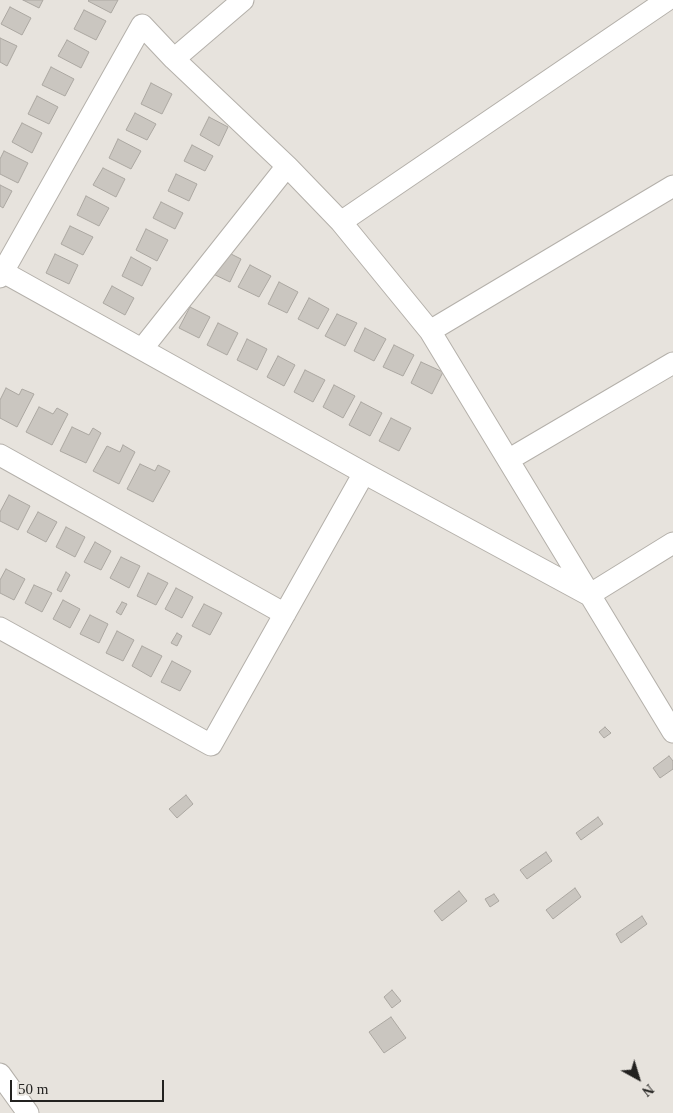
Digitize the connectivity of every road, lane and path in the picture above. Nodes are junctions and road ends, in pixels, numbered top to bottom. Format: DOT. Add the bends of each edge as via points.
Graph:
graph roads {
  1 [pos="243,0"];
  2 [pos="667,0"];
  3 [pos="174,59"];
  4 [pos="287,166"];
  5 [pos="673,186"];
  6 [pos="341,222"];
  7 [pos="1,274"];
  8 [pos="430,331"];
  9 [pos="142,349"];
  10 [pos="673,363"];
  11 [pos="0,455"];
  12 [pos="508,460"];
  13 [pos="364,473"];
  14 [pos="673,543"];
  15 [pos="589,595"];
  16 [pos="285,614"];
  17 [pos="0,628"];
  18 [pos="672,727"];
  19 [pos="0,1074"];
  20 [pos="28,1113"];
  1 -- 3 [label="street"];
  2 -- 6 [label="street"];
  3 -- 4 [label="street"];
  3 -- 7 [label="street" via="142,25"];
  4 -- 6 [label="street"];
  4 -- 9 [label="street"];
  5 -- 8 [label="street"];
  6 -- 8 [label="street"];
  7 -- 9 [label="street"];
  8 -- 12 [label="street"];
  9 -- 13 [label="street"];
  10 -- 12 [label="street"];
  11 -- 16 [label="street"];
  12 -- 15 [label="street"];
  13 -- 15 [label="street"];
  13 -- 16 [label="street"];
  14 -- 15 [label="street"];
  15 -- 18 [label="street"];
  16 -- 17 [label="street" via="211,745"];
  19 -- 20 [label="street"];
}
